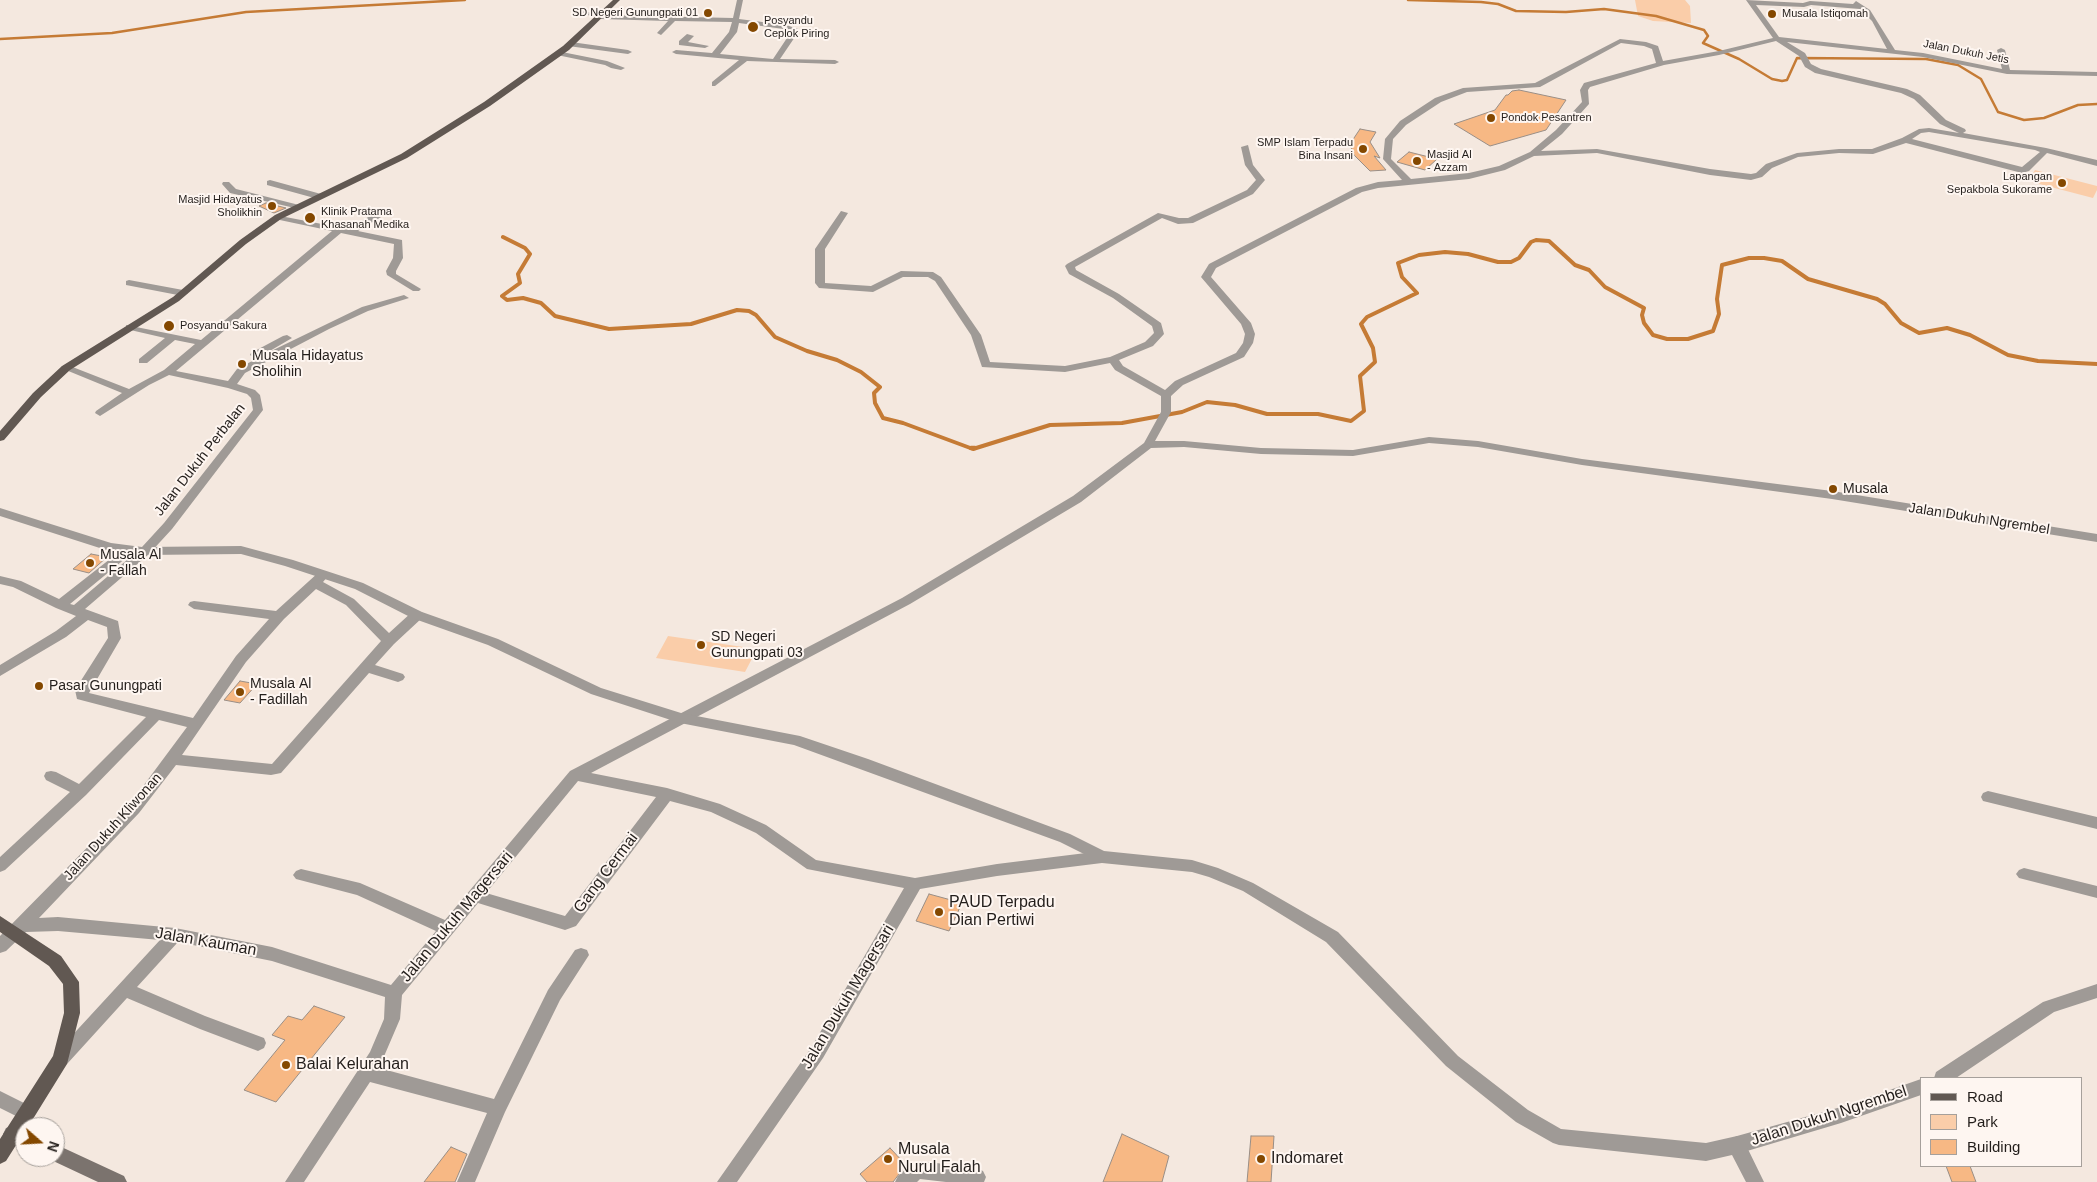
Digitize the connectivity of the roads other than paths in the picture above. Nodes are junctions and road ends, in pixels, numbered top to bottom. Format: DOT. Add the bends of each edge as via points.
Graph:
graph roads {
  1 [pos="617,0"];
  2 [pos="740,0"];
  3 [pos="1852,0"];
  4 [pos="1750,1"];
  5 [pos="1862,7"];
  6 [pos="584,13"];
  7 [pos="601,17"];
  8 [pos="673,19"];
  9 [pos="698,19"];
  10 [pos="736,20"];
  11 [pos="702,30"];
  12 [pos="661,33"];
  13 [pos="690,36"];
  14 [pos="1777,39"];
  15 [pos="571,44"];
  16 [pos="720,48"];
  17 [pos="2001,50"];
  18 [pos="1892,51"];
  19 [pos="628,52"];
  20 [pos="676,52"];
  21 [pos="560,53"];
  22 [pos="714,56"];
  23 [pos="745,59"];
  24 [pos="775,61"];
  25 [pos="835,62"];
  26 [pos="1660,64"];
  27 [pos="621,68"];
  28 [pos="2007,72"];
  29 [pos="2097,74"];
  30 [pos="714,84"];
  31 [pos="1905,140"];
  32 [pos="1245,147"];
  33 [pos="2035,148"];
  34 [pos="2046,150"];
  35 [pos="1533,154"];
  36 [pos="2094,163"];
  37 [pos="2097,174"];
  38 [pos="1408,181"];
  39 [pos="270,183"];
  40 [pos="226,184"];
  41 [pos="318,196"];
  42 [pos="300,206"];
  43 [pos="383,212"];
  44 [pos="844,213"];
  45 [pos="278,217"];
  46 [pos="344,230"];
  47 [pos="129,283"];
  48 [pos="416,289"];
  49 [pos="183,292"];
  50 [pos="404,298"];
  51 [pos="130,326"];
  52 [pos="173,336"];
  53 [pos="287,338"];
  54 [pos="202,343"];
  55 [pos="1112,359"];
  56 [pos="265,360"];
  57 [pos="143,361"];
  58 [pos="66,368"];
  59 [pos="168,372"];
  60 [pos="230,385"];
  61 [pos="131,393"];
  62 [pos="1166,395"];
  63 [pos="100,413"];
  64 [pos="0,438"];
  65 [pos="1148,445"];
  66 [pos="0,512"];
  67 [pos="2097,538"];
  68 [pos="129,550"];
  69 [pos="145,551"];
  70 [pos="319,579"];
  71 [pos="0,580"];
  72 [pos="60,605"];
  73 [pos="194,605"];
  74 [pos="81,612"];
  75 [pos="417,614"];
  76 [pos="279,616"];
  77 [pos="389,640"];
  78 [pos="366,667"];
  79 [pos="0,671"];
  80 [pos="398,677"];
  81 [pos="157,714"];
  82 [pos="680,718"];
  83 [pos="196,724"];
  84 [pos="172,759"];
  85 [pos="50,776"];
  86 [pos="575,776"];
  87 [pos="81,791"];
  88 [pos="667,794"];
  89 [pos="1988,797"];
  90 [pos="2097,823"];
  91 [pos="1102,857"];
  92 [pos="0,866"];
  93 [pos="2024,874"];
  94 [pos="301,875"];
  95 [pos="915,884"];
  96 [pos="2097,892"];
  97 [pos="475,896"];
  98 [pos="0,923"];
  99 [pos="19,928"];
  100 [pos="448,930"];
  101 [pos="175,935"];
  102 [pos="0,946"];
  103 [pos="581,955"];
  104 [pos="126,990"];
  105 [pos="2097,991"];
  106 [pos="394,994"];
  107 [pos="258,1043"];
  108 [pos="61,1059"];
  109 [pos="366,1073"];
  110 [pos="1944,1077"];
  111 [pos="1920,1087"];
  112 [pos="0,1099"];
  113 [pos="498,1108"];
  114 [pos="26,1113"];
  115 [pos="25,1117"];
  116 [pos="15,1141"];
  117 [pos="1736,1145"];
  118 [pos="0,1155"];
  119 [pos="65,1158"];
  120 [pos="978,1177"];
  121 [pos="118,1182"];
  122 [pos="294,1182"];
  123 [pos="466,1182"];
  124 [pos="726,1182"];
  125 [pos="904,1182"];
  126 [pos="1755,1182"];
  1 -- 7 [label="main road"];
  2 -- 10 [label="street"];
  3 -- 5 [label="street"];
  4 -- 5 [label="street"];
  4 -- 14 [label="street"];
  5 -- 18 [label="street" via="1875,21"];
  6 -- 7 [label="street"];
  7 -- 8 [label="street"];
  7 -- 15 [label="main road"];
  8 -- 9 [label="street"];
  8 -- 12 [label="street"];
  9 -- 10 [label="street"];
  9 -- 11 [label="street" via="705,25"];
  10 -- 16 [label="street" via="733,32"];
  10 -- 24 [label="street" via="795,31"];
  13 -- 16 [label="street" via="682,44"];
  14 -- 18 [label="street, Jalan Dukuh Jetis"];
  14 -- 26 [label="street"];
  14 -- 33 [label="street" via="1818,71 1904,91 1917,97 1954,128"];
  15 -- 19 [label="street"];
  15 -- 21 [label="main road"];
  16 -- 22 [label="street"];
  17 -- 28 [label="street"];
  18 -- 28 [label="street, Jalan Dukuh Jetis"];
  20 -- 22 [label="street"];
  21 -- 27 [label="street"];
  21 -- 41 [label="main road" via="404,156"];
  22 -- 23 [label="street"];
  23 -- 24 [label="street"];
  23 -- 30 [label="street"];
  24 -- 25 [label="street"];
  26 -- 35 [label="street" via="1587,85 1584,90 1586,102 1559,132"];
  26 -- 38 [label="street" via="1655,48 1620,41 1537,85 1466,90 1438,100 1404,123 1389,139 1387,159"];
  28 -- 29 [label="street, Jalan Dukuh Jetis"];
  31 -- 33 [label="street" via="1919,131 1929,130"];
  31 -- 34 [label="street" via="2022,170"];
  31 -- 35 [label="street" via="1873,152 1797,155 1751,177 1597,151"];
  32 -- 55 [label="street" via="1249,165 1261,180 1250,192 1190,221 1161,215 1070,266 1072,272 1116,296 1160,328 1149,344"];
  33 -- 34 [label="street"];
  34 -- 36 [label="street"];
  35 -- 38 [label="street" via="1487,172"];
  36 -- 37 [label="street"];
  38 -- 62 [label="street" via="1359,190 1272,232 1212,266 1206,277 1246,323 1250,334 1248,343 1240,355 1179,383"];
  39 -- 41 [label="street"];
  40 -- 42 [label="street" via="233,191"];
  41 -- 42 [label="main road"];
  42 -- 45 [label="main road"];
  43 -- 46 [label="street"];
  44 -- 55 [label="street" via="820,249 822,286 873,289 901,274 930,274 938,279 976,335 986,365 1065,368"];
  45 -- 46 [label="street"];
  45 -- 49 [label="main road"];
  46 -- 48 [label="street" via="399,242 392,275"];
  46 -- 54 [label="street"];
  47 -- 49 [label="street"];
  49 -- 51 [label="main road"];
  50 -- 56 [label="street" via="348,316"];
  51 -- 52 [label="street"];
  51 -- 58 [label="main road"];
  52 -- 54 [label="street"];
  52 -- 57 [label="street"];
  53 -- 56 [label="street" via="255,356"];
  54 -- 59 [label="street"];
  55 -- 62 [label="street" via="1119,368"];
  56 -- 60 [label="street" via="241,372"];
  58 -- 61 [label="street"];
  58 -- 64 [label="main road" via="37,395"];
  59 -- 60 [label="street, Jalan Dukuh Perbalan"];
  59 -- 61 [label="street"];
  60 -- 69 [label="street, Jalan Dukuh Perbalan" via="251,392 256,397 258,410"];
  61 -- 63 [label="street"];
  62 -- 65 [label="street" via="1164,416"];
  65 -- 67 [label="street, Jalan Dukuh Ngrembel" via="1353,453 1429,440 1478,444 1582,462 1832,495"];
  65 -- 82 [label="street, Jalan Dukuh Magersari" via="1077,499 906,601"];
  66 -- 68 [label="street" via="67,535"];
  68 -- 69 [label="street"];
  68 -- 72 [label="street"];
  69 -- 70 [label="street" via="241,550"];
  69 -- 74 [label="street, Jalan Dukuh Perbalan"];
  70 -- 75 [label="street" via="359,586"];
  70 -- 76 [label="street, Jalan Dukuh Kliwonan"];
  70 -- 77 [label="street" via="350,602"];
  71 -- 72 [label="street" via="17,584"];
  72 -- 74 [label="street"];
  73 -- 76 [label="street"];
  74 -- 79 [label="street, Jalan Dukuh Perbalan" via="54,638"];
  74 -- 81 [label="street" via="113,624 115,638 82,690 82,696"];
  75 -- 77 [label="street"];
  75 -- 82 [label="street" via="493,642 596,691"];
  76 -- 83 [label="street, Jalan Dukuh Kliwonan" via="241,659"];
  77 -- 78 [label="street"];
  78 -- 80 [label="street"];
  78 -- 84 [label="street" via="276,769"];
  81 -- 83 [label="street"];
  81 -- 87 [label="street"];
  82 -- 86 [label="street, Jalan Dukuh Magersari"];
  82 -- 91 [label="street" via="795,740 1066,838"];
  83 -- 84 [label="street, Jalan Dukuh Kliwonan"];
  84 -- 99 [label="street, Jalan Dukuh Kliwonan" via="134,809"];
  85 -- 87 [label="street"];
  86 -- 88 [label="street"];
  86 -- 97 [label="street, Jalan Dukuh Magersari"];
  87 -- 92 [label="street"];
  88 -- 95 [label="street" via="715,808 761,828 812,865"];
  88 -- 97 [label="street, Gang Cermai" via="570,921 565,923"];
  89 -- 90 [label="street"];
  91 -- 95 [label="street"];
  91 -- 117 [label="street, Jalan Dukuh Ngrembel" via="1192,866 1213,872 1248,886 1332,937 1452,1061 1522,1116 1559,1137 1706,1152"];
  93 -- 96 [label="street"];
  94 -- 100 [label="street" via="360,889"];
  95 -- 124 [label="street, Jalan Dukuh Magersari" via="817,1053"];
  97 -- 100 [label="street, Jalan Dukuh Magersari"];
  98 -- 99 [label="main road"];
  99 -- 101 [label="street, Jalan Kauman" via="58,924"];
  99 -- 102 [label="street, Jalan Dukuh Kliwonan"];
  99 -- 108 [label="main road" via="55,961 71,982 72,1013"];
  100 -- 106 [label="street, Jalan Dukuh Magersari"];
  101 -- 104 [label="street"];
  101 -- 106 [label="street, Jalan Kauman" via="272,954"];
  103 -- 113 [label="street" via="554,995"];
  104 -- 107 [label="street"];
  104 -- 108 [label="street"];
  105 -- 110 [label="street" via="2050,1006"];
  106 -- 109 [label="street, Jalan Dukuh Magersari" via="392,1019 377,1056"];
  108 -- 114 [label="main road"];
  109 -- 113 [label="street"];
  109 -- 122 [label="street, Jalan Dukuh Magersari"];
  111 -- 117 [label="street, Jalan Dukuh Ngrembel" via="1841,1115"];
  112 -- 114 [label="street"];
  113 -- 123 [label="street"];
  114 -- 115 [label="main road"];
  116 -- 118 [label="main road"];
  117 -- 126 [label="street"];
  119 -- 121 [label="main road"];
  120 -- 125 [label="street" via="920,1170"];
}
